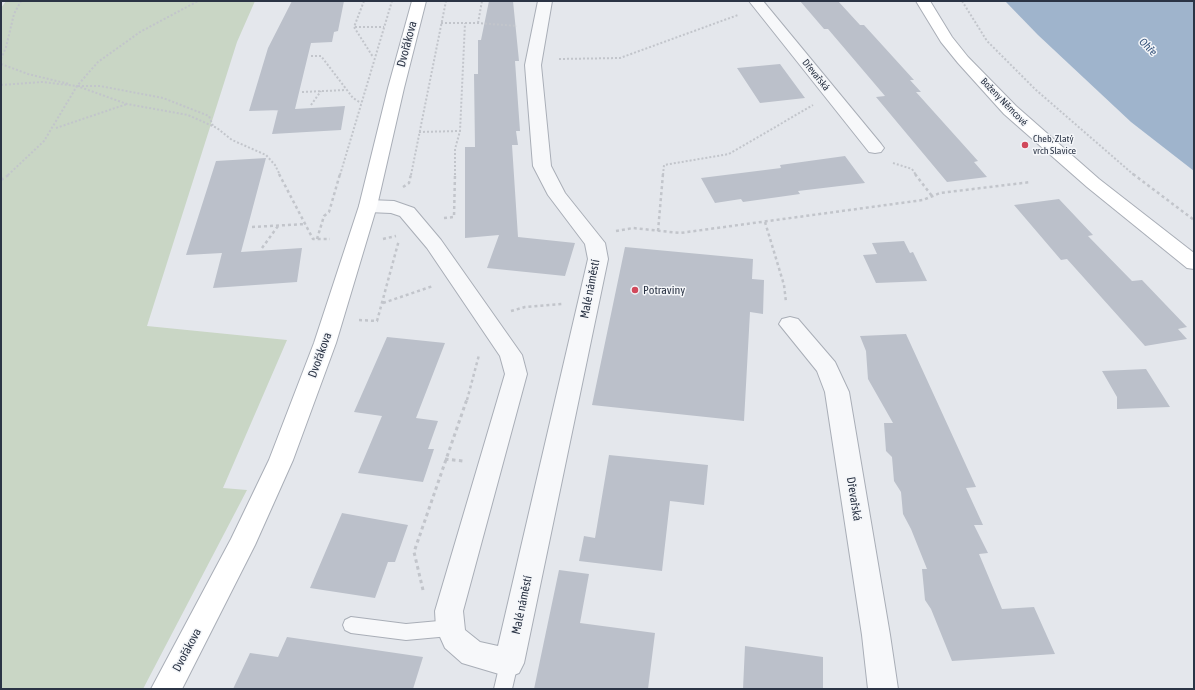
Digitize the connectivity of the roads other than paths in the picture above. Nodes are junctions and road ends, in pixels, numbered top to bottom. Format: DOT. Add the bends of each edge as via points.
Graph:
graph roads {
  1 [pos="419,1"];
  2 [pos="545,1"];
  3 [pos="923,1"];
  4 [pos="760,6"];
  5 [pos="875,148"];
  6 [pos="368,206"];
  7 [pos="1194,263"];
  8 [pos="790,324"];
  9 [pos="449,619"];
  10 [pos="351,625"];
  11 [pos="509,663"];
  12 [pos="166,689"];
  13 [pos="503,689"];
  14 [pos="883,689"];
  1 -- 6 [label="street, Dvořákova"];
  2 -- 11 [label="street, Malé náměstí" via="533,66 542,166 557,195 595,243 598,259"];
  3 -- 7 [label="street, Boženy Němcové" via="946,39 1010,110 1092,183"];
  4 -- 5 [label="street, Dřevařská"];
  6 -- 9 [label="street" via="407,212 418,224 511,355 516,374"];
  6 -- 12 [label="street, Dvořákova" via="325,342 282,460 242,545"];
  8 -- 14 [label="street, Dřevařská" via="827,368 837,392"];
  9 -- 10 [label="lane" via="426,631 406,632"];
  9 -- 11 [label="street" via="455,639 472,653"];
  11 -- 13 [label="lane"];
}
